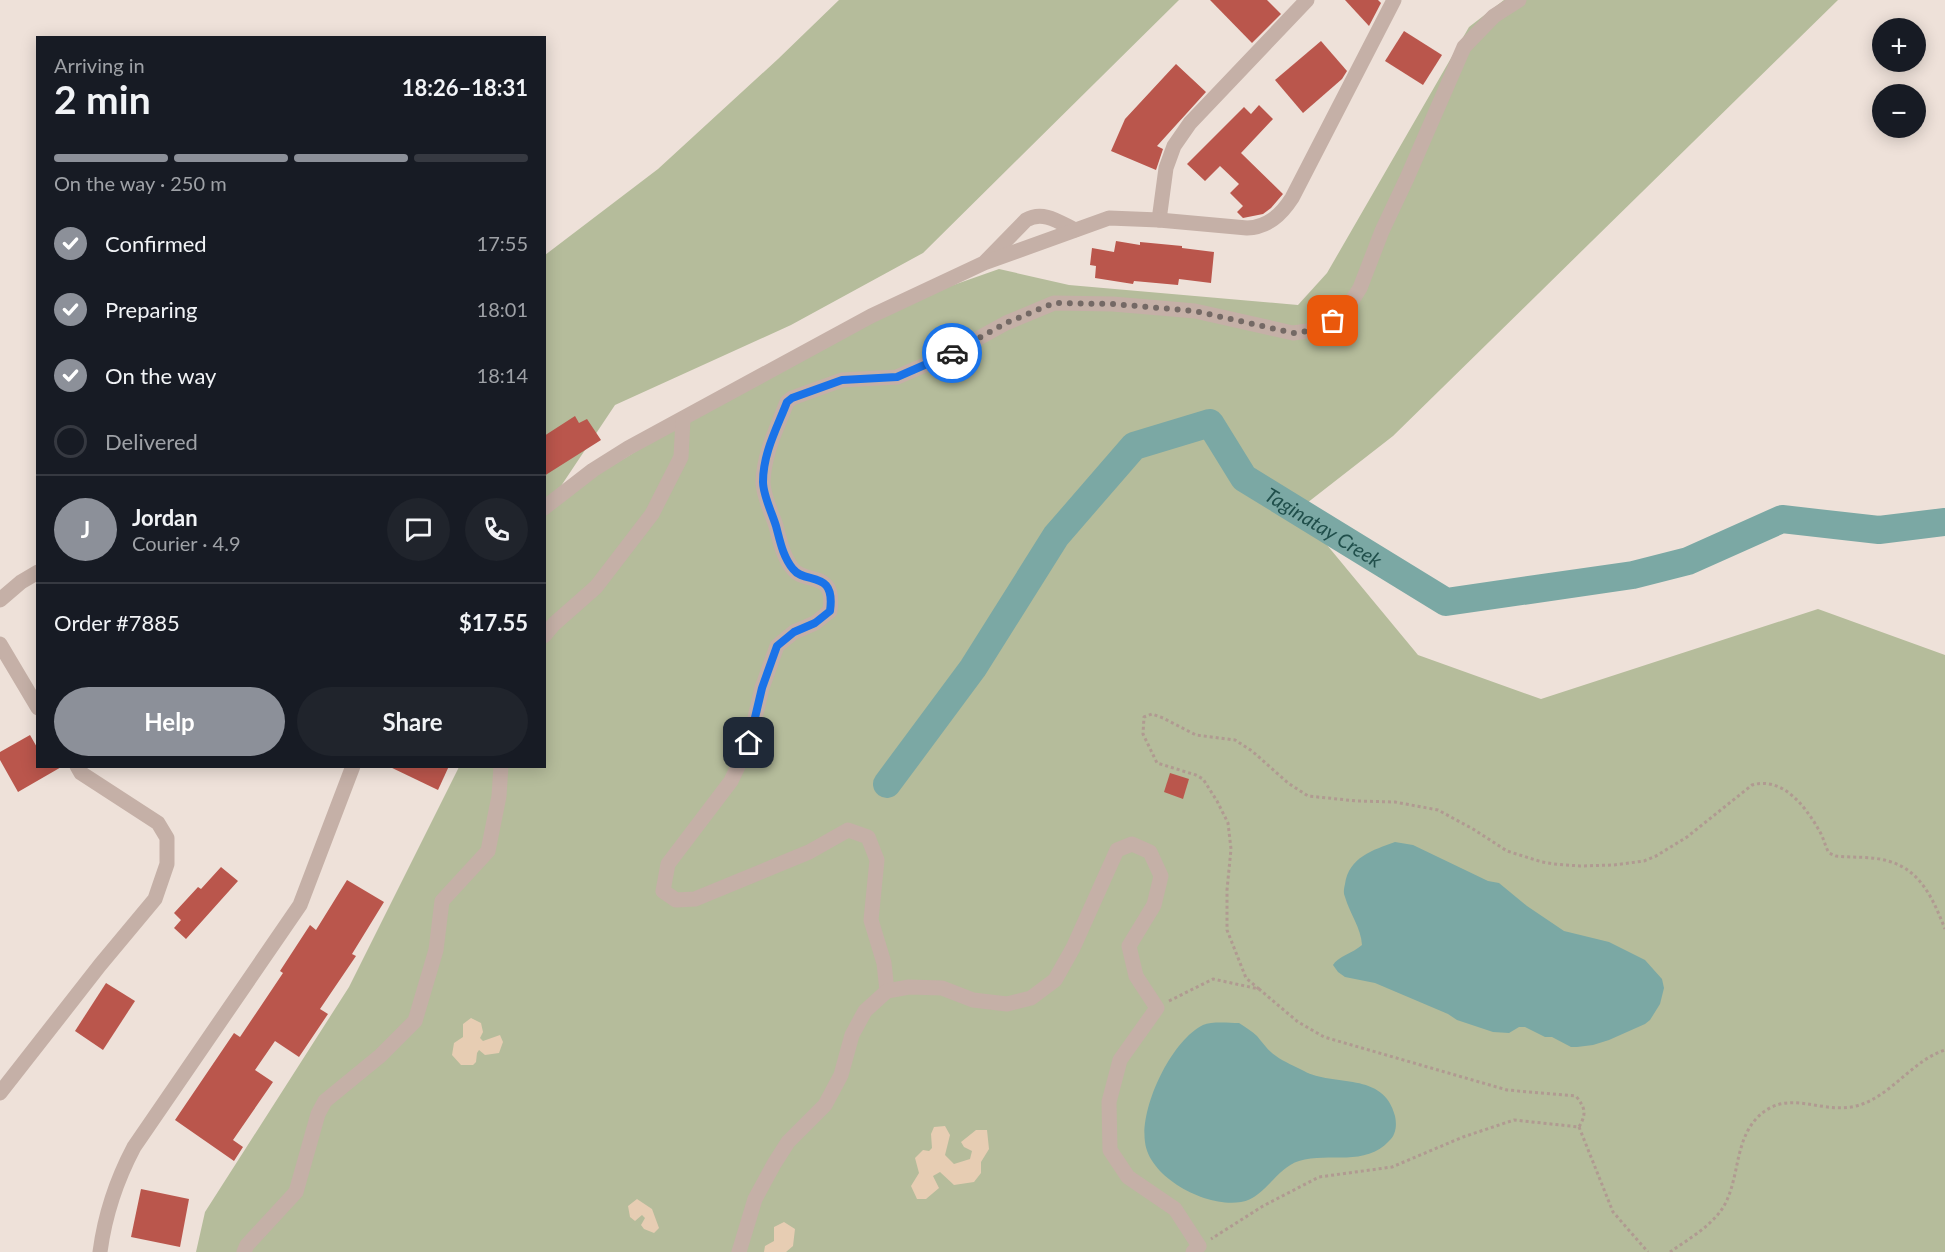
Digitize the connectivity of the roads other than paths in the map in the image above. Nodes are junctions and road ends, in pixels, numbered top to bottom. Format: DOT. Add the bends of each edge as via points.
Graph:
graph roads {
  1 [pos="1307,0"];
  2 [pos="1394,0"];
  3 [pos="1519,0"];
  4 [pos="1159,220"];
  5 [pos="1075,230"];
  6 [pos="984,263"];
  7 [pos="683,419"];
  8 [pos="546,506"];
  9 [pos="36,573"];
  10 [pos="0,600"];
  11 [pos="546,634"];
  12 [pos="0,644"];
  13 [pos="36,705"];
  14 [pos="352,768"];
  15 [pos="501,768"];
  16 [pos="82,769"];
  17 [pos="887,991"];
  18 [pos="0,1093"];
  19 [pos="1196,1249"];
  20 [pos="100,1252"];
  21 [pos="243,1252"];
  22 [pos="739,1252"];
  1 -- 4 [label="street" via="1174,146 1166,168"];
  2 -- 4 [label="street" via="1282,212 1268,222 1247,228"];
  3 -- 17 [label="street" via="1494,16 1464,47 1360,288 1344,313 1322,329 1293,333 1195,311 1054,303 897,377 842,380 787,402 768,449 763,483 785,558 795,572 826,586 832,598 830,611 777,646 749,743 731,780 668,864 663,891 676,900 695,899 809,852 848,830 868,837 877,860 872,920"];
  4 -- 5 [label="street" via="1109,218"];
  5 -- 6 [label="street"];
  5 -- 6 [label="street" via="1043,215 1034,215"];
  6 -- 7 [label="street" via="871,316"];
  7 -- 8 [label="street" via="593,470"];
  7 -- 11 [label="street" via="681,458 652,514 596,587"];
  9 -- 10 [label="street"];
  12 -- 13 [label="street"];
  14 -- 20 [label="street" via="300,905 134,1147 109,1204"];
  15 -- 21 [label="street" via="500,796 488,851 442,901 436,950 415,1022 325,1101 296,1192"];
  16 -- 18 [label="street" via="158,823 167,838 167,864 155,899"];
  17 -- 19 [label="street" via="942,987 973,1000 1007,1004 1031,998 1055,980 1117,850 1131,844 1150,852 1161,876 1154,905 1129,946 1136,976 1157,1008 1120,1060 1108,1102 1110,1150 1128,1177 1175,1209"];
  17 -- 22 [label="street" via="865,1011 852,1035 841,1075 825,1106 788,1142 774,1164 755,1199"];
}
